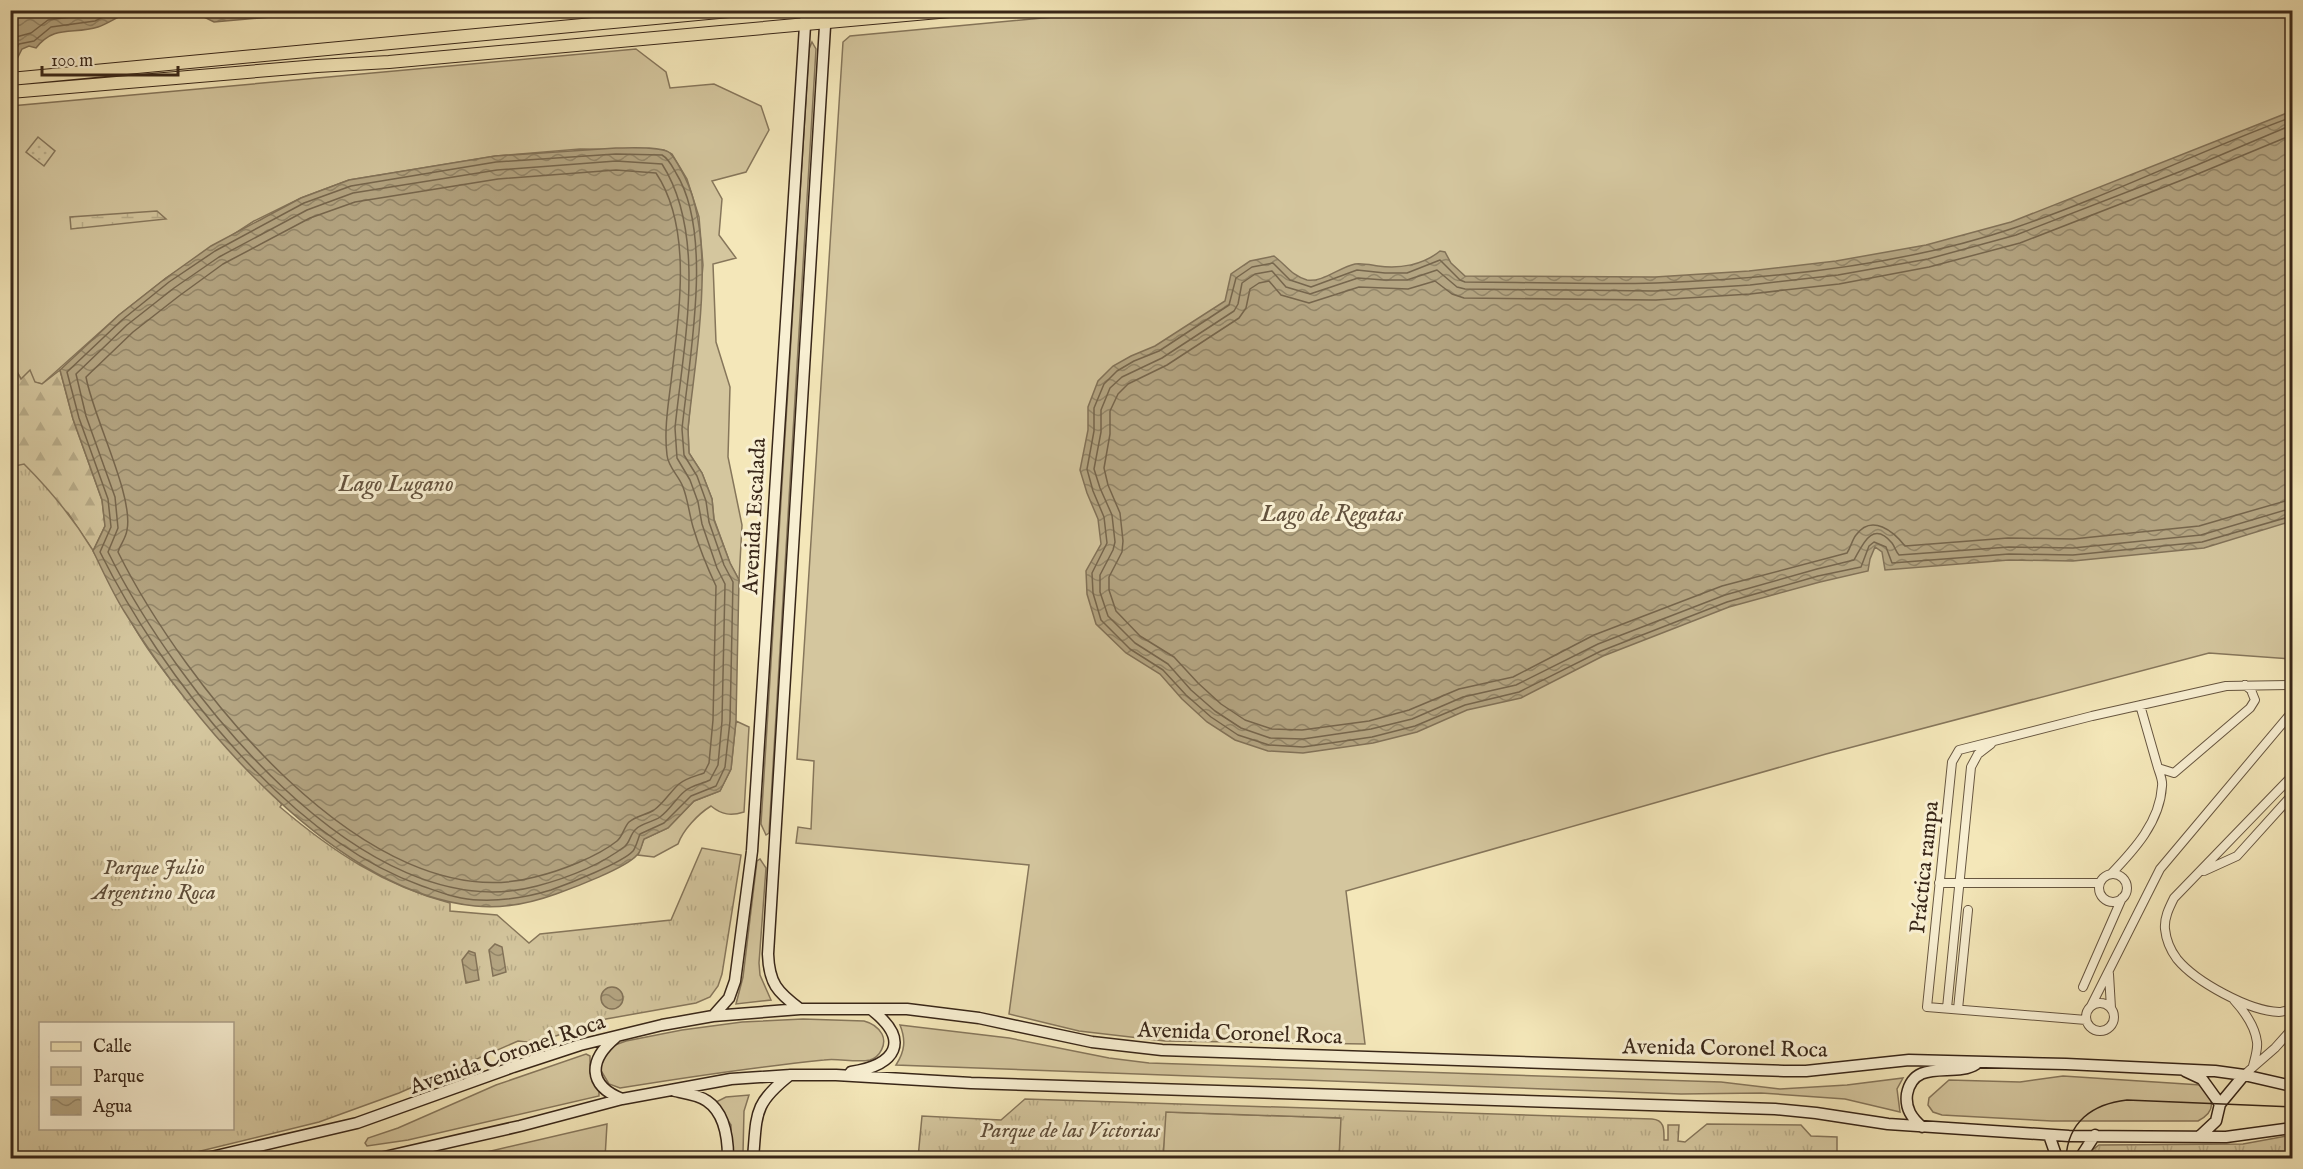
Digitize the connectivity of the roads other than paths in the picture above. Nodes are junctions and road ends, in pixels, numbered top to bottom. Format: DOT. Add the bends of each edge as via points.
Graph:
graph roads {
  1 [pos="740,10"];
  2 [pos="806,10"];
  3 [pos="961,10"];
  4 [pos="825,17"];
  5 [pos="805,25"];
  6 [pos="10,79"];
  7 [pos="10,92"];
  8 [pos="2245,685"];
  9 [pos="2292,685"];
  10 [pos="2140,705"];
  11 [pos="2292,712"];
  12 [pos="1995,741"];
  13 [pos="2158,768"];
  14 [pos="2292,776"];
  15 [pos="2292,795"];
  16 [pos="2284,804"];
  17 [pos="2292,812"];
  18 [pos="752,851"];
  19 [pos="773,853"];
  20 [pos="2200,873"];
  21 [pos="2111,874"];
  22 [pos="1939,883"];
  23 [pos="2100,883"];
  24 [pos="1960,884"];
  25 [pos="2122,898"];
  26 [pos="1968,910"];
  27 [pos="2109,972"];
  28 [pos="2083,987"];
  29 [pos="2229,995"];
  30 [pos="2091,1006"];
  31 [pos="1947,1008"];
  32 [pos="2111,1008"];
  33 [pos="800,1009"];
  34 [pos="1958,1009"];
  35 [pos="2292,1009"];
  36 [pos="872,1010"];
  37 [pos="713,1016"];
  38 [pos="2086,1020"];
  39 [pos="2292,1029"];
  40 [pos="618,1036"];
  41 [pos="1978,1062"];
  42 [pos="2253,1066"];
  43 [pos="2180,1069"];
  44 [pos="791,1075"];
  45 [pos="836,1075"];
  46 [pos="2244,1075"];
  47 [pos="2292,1086"];
  48 [pos="672,1090"];
  49 [pos="622,1099"];
  50 [pos="2220,1104"];
  51 [pos="1922,1127"];
  52 [pos="2292,1128"];
  53 [pos="2049,1135"];
  54 [pos="2095,1135"];
  55 [pos="2200,1137"];
  56 [pos="207,1158"];
  57 [pos="380,1158"];
  58 [pos="728,1158"];
  59 [pos="740,1158"];
  60 [pos="753,1158"];
  61 [pos="2058,1158"];
  62 [pos="2080,1158"];
  1 -- 6 [label="main road"];
  2 -- 5 [label="main road, Avenida Escalada"];
  3 -- 4 [label="main road"];
  4 -- 5 [label="main road"];
  4 -- 19 [label="main road, Avenida Escalada"];
  5 -- 7 [label="main road"];
  5 -- 18 [label="main road, Avenida Escalada"];
  8 -- 9 [label="street, Práctica rampa"];
  8 -- 10 [label="street, Práctica rampa"];
  8 -- 13 [label="street" via="2255,700 2250,708 2174,773"];
  10 -- 12 [label="street, Práctica rampa"];
  10 -- 13 [label="street"];
  11 -- 27 [label="street" via="2160,869"];
  12 -- 22 [label="street, Práctica rampa" via="1959,750 1952,762"];
  12 -- 24 [label="street" via="1978,754 1971,767"];
  13 -- 21 [label="street" via="2163,785 2156,813 2138,846"];
  14 -- 20 [label="street"];
  15 -- 16 [label="street"];
  16 -- 17 [label="street"];
  16 -- 20 [label="street" via="2237,856"];
  18 -- 19 [label="main road"];
  18 -- 37 [label="main road, Avenida Escalada" via="735,981 729,998"];
  19 -- 33 [label="main road, Avenida Escalada" via="769,968 773,984"];
  20 -- 29 [label="street" via="2174,898 2165,929 2176,958 2198,978"];
  21 -- 23 [label="street"];
  21 -- 25 [label="street" via="2126,882 2127,891"];
  22 -- 24 [label="street"];
  22 -- 31 [label="street, Práctica rampa" via="1928,1007"];
  23 -- 24 [label="street"];
  23 -- 25 [label="street" via="2105,899 2114,902"];
  24 -- 31 [label="street"];
  25 -- 28 [label="street"];
  26 -- 34 [label="street"];
  27 -- 30 [label="street"];
  27 -- 32 [label="street"];
  29 -- 35 [label="street" via="2250,1006 2280,1012"];
  29 -- 42 [label="street" via="2251,1024 2257,1043"];
  30 -- 32 [label="street" via="2099,1003"];
  30 -- 38 [label="street"];
  31 -- 34 [label="street"];
  32 -- 38 [label="street" via="2114,1021 2109,1029 2095,1030"];
  33 -- 36 [label="main road, Avenida Coronel Roca"];
  33 -- 37 [label="main road, Avenida Coronel Roca"];
  34 -- 38 [label="street"];
  36 -- 41 [label="main road, Avenida Coronel Roca" via="950,1014 1092,1042 1162,1050 1784,1071 1899,1061"];
  36 -- 45 [label="main road" via="894,1037 892,1053 875,1067"];
  37 -- 40 [label="main road, Avenida Coronel Roca"];
  39 -- 42 [label="street"];
  40 -- 49 [label="main road" via="600,1053 595,1071 601,1086"];
  40 -- 56 [label="main road, Avenida Coronel Roca" via="548,1054 352,1125"];
  41 -- 43 [label="main road, Avenida Coronel Roca"];
  41 -- 51 [label="main road" via="1967,1069 1925,1072 1910,1085 1908,1109"];
  42 -- 46 [label="street"];
  43 -- 46 [label="main road, Avenida Coronel Roca"];
  43 -- 50 [label="main road" via="2202,1079"];
  44 -- 45 [label="main road"];
  44 -- 48 [label="main road"];
  44 -- 60 [label="main road" via="771,1090 762,1103"];
  45 -- 51 [label="main road" via="971,1083 1775,1109"];
  46 -- 47 [label="main road, Avenida Coronel Roca"];
  46 -- 50 [label="main road"];
  48 -- 49 [label="main road"];
  48 -- 58 [label="main road" via="707,1100 725,1131"];
  49 -- 57 [label="main road"];
  50 -- 55 [label="main road" via="2216,1121"];
  51 -- 53 [label="main road"];
  52 -- 55 [label="main road"];
  53 -- 54 [label="main road"];
  53 -- 61 [label="main road"];
  54 -- 55 [label="main road"];
  54 -- 62 [label="main road"];
  58 -- 59 [label="main road"];
}
